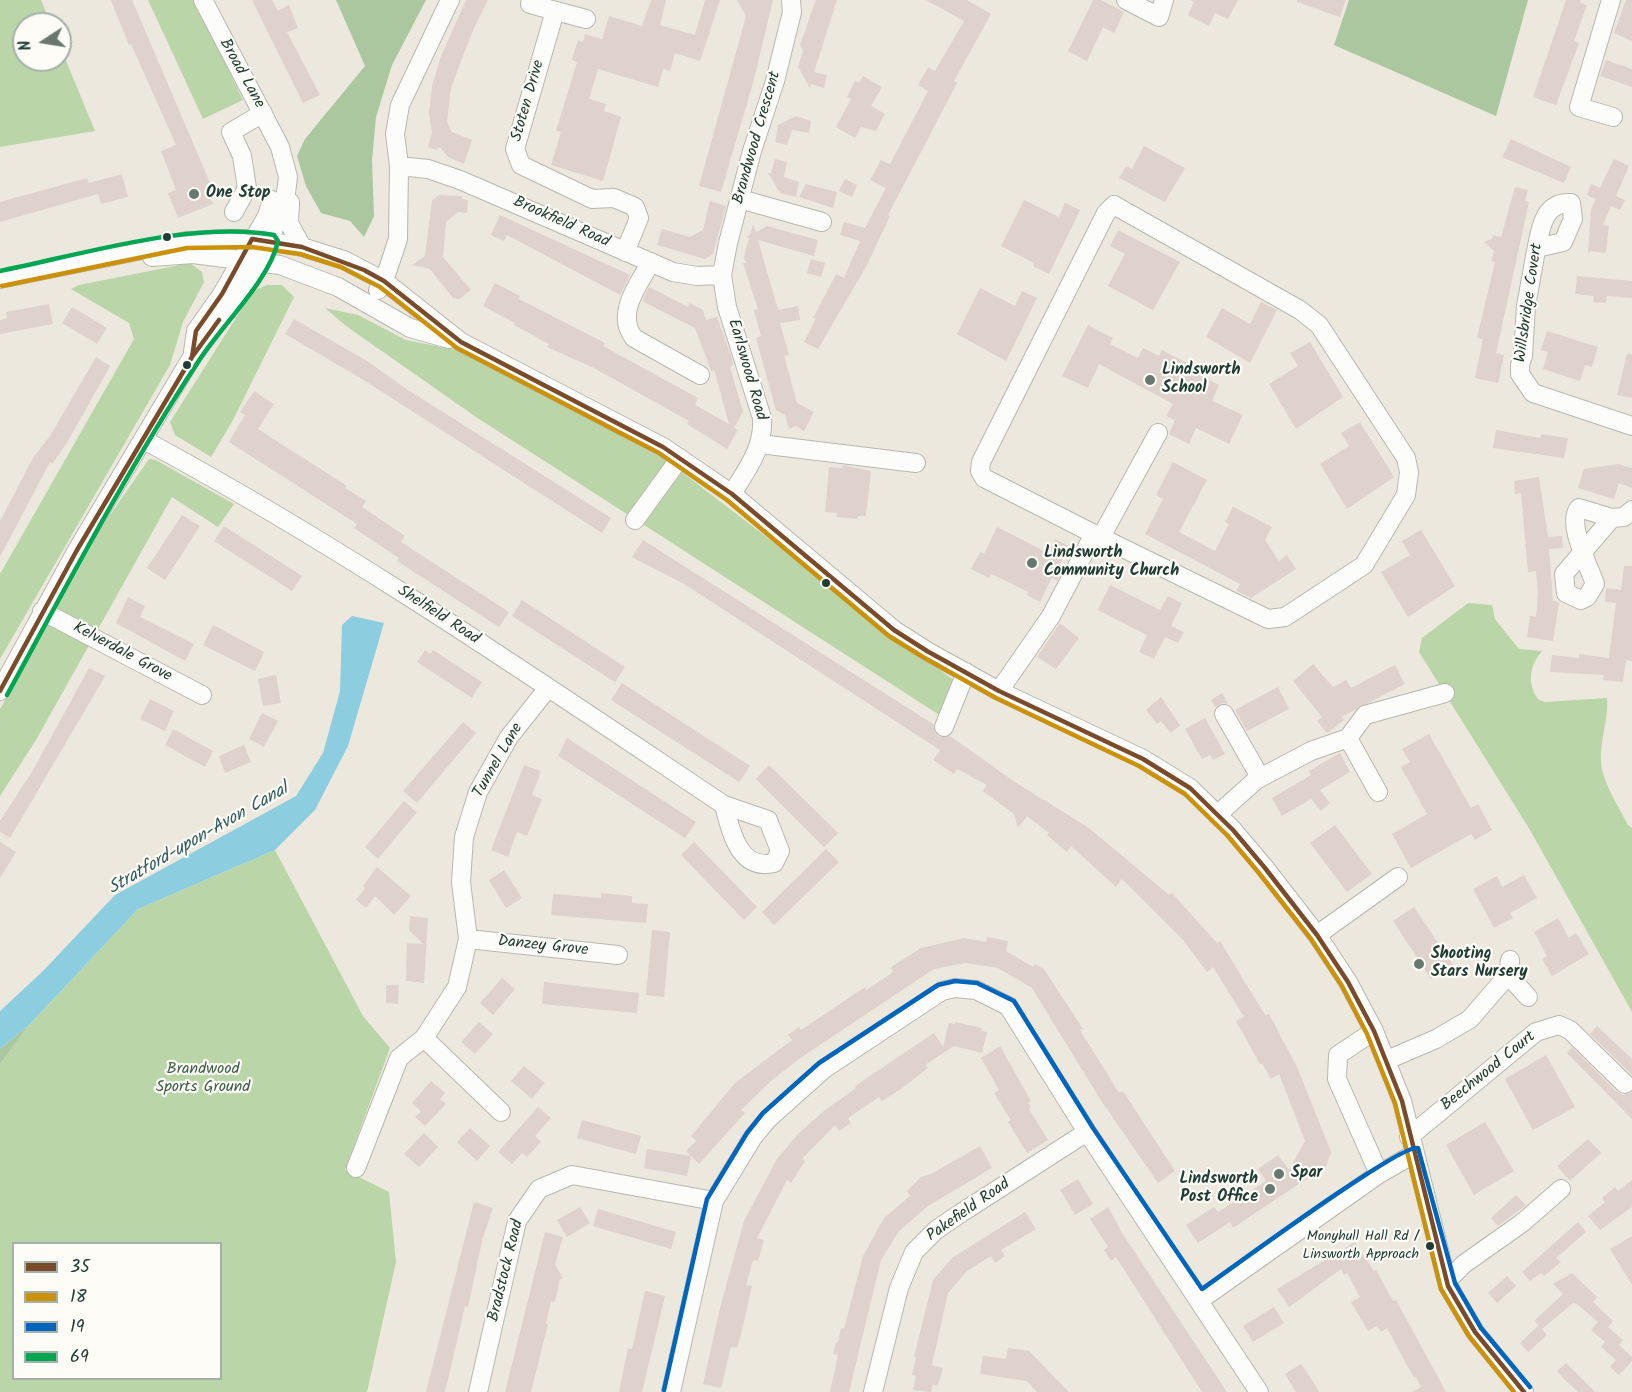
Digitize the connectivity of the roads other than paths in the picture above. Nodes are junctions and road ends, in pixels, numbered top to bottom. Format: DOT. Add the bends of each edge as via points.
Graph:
graph roads {
  1 [pos="203,0"];
  2 [pos="450,0"];
  3 [pos="791,0"];
  4 [pos="1126,0"];
  5 [pos="1164,0"];
  6 [pos="1611,0"];
  7 [pos="530,4"];
  8 [pos="555,11"];
  9 [pos="586,19"];
  10 [pos="263,113"];
  11 [pos="1613,117"];
  12 [pos="280,147"];
  13 [pos="399,166"];
  14 [pos="288,177"];
  15 [pos="740,199"];
  16 [pos="234,213"];
  17 [pos="822,222"];
  18 [pos="271,242"];
  19 [pos="302,247"];
  20 [pos="1537,248"];
  21 [pos="246,250"];
  22 [pos="625,252"];
  23 [pos="123,255"];
  24 [pos="651,262"];
  25 [pos="262,263"];
  26 [pos="722,275"];
  27 [pos="0,279"];
  28 [pos="384,281"];
  29 [pos="367,303"];
  30 [pos="461,342"];
  31 [pos="192,357"];
  32 [pos="700,375"];
  33 [pos="1632,426"];
  34 [pos="1158,433"];
  35 [pos="144,440"];
  36 [pos="760,444"];
  37 [pos="680,458"];
  38 [pos="916,463"];
  39 [pos="732,494"];
  40 [pos="1632,510"];
  41 [pos="1612,518"];
  42 [pos="635,520"];
  43 [pos="1097,536"];
  44 [pos="42,611"];
  45 [pos="966,672"];
  46 [pos="548,688"];
  47 [pos="999,691"];
  48 [pos="0,692"];
  49 [pos="1445,693"];
  50 [pos="202,694"];
  51 [pos="1224,714"];
  52 [pos="944,727"];
  53 [pos="1348,738"];
  54 [pos="1260,777"];
  55 [pos="1378,792"];
  56 [pos="724,806"];
  57 [pos="1217,815"];
  58 [pos="1398,877"];
  59 [pos="1317,935"];
  60 [pos="468,939"];
  61 [pos="618,954"];
  62 [pos="1528,997"];
  63 [pos="1374,1031"];
  64 [pos="424,1038"];
  65 [pos="1387,1060"];
  66 [pos="1625,1084"];
  67 [pos="501,1112"];
  68 [pos="1088,1132"];
  69 [pos="1412,1146"];
  70 [pos="356,1168"];
  71 [pos="1379,1174"];
  72 [pos="1561,1189"];
  73 [pos="714,1201"];
  74 [pos="1447,1281"];
  75 [pos="1200,1300"];
  76 [pos="879,1391"];
  77 [pos="478,1392"];
  78 [pos="670,1392"];
  79 [pos="1259,1392"];
  80 [pos="1524,1392"];
  1 -- 10 [label="street, Broad Lane"];
  2 -- 13 [label="street" via="400,105 395,134"];
  3 -- 15 [label="street, Brandwood Crescent" via="792,12 776,81"];
  4 -- 5 [label="street" via="1159,17"];
  6 -- 11 [label="street" via="1579,107"];
  7 -- 8 [label="street"];
  8 -- 9 [label="street"];
  8 -- 22 [label="street, Stoten Drive" via="515,149 516,158 521,165 592,199 614,198 635,207 639,218"];
  10 -- 12 [label="street, Broad Lane"];
  10 -- 16 [label="street" via="231,132 242,156 247,188"];
  12 -- 14 [label="street, Broad Lane"];
  12 -- 21 [label="street, Broad Lane" via="279,175 267,216"];
  13 -- 22 [label="street, Brookfield Road" via="428,169 460,180"];
  13 -- 28 [label="street" via="398,239"];
  14 -- 18 [label="street, Broad Lane"];
  14 -- 19 [label="street, Broad Lane" via="292,191 289,223"];
  15 -- 17 [label="street"];
  15 -- 26 [label="street, Brandwood Crescent"];
  18 -- 19 [label="street"];
  18 -- 21 [label="street"];
  18 -- 25 [label="street, Broad Lane"];
  19 -- 28 [label="street" via="344,260"];
  20 -- 20 [label="street, Willsbridge Covert" via="1545,214 1557,205 1571,203 1573,219 1563,242"];
  20 -- 33 [label="street, Willsbridge Covert" via="1520,365 1526,386 1533,393"];
  21 -- 23 [label="street" via="157,257"];
  21 -- 23 [label="street" via="186,241"];
  21 -- 25 [label="street"];
  21 -- 31 [label="street, Broad Lane" via="196,331"];
  22 -- 24 [label="street, Brookfield Road"];
  23 -- 27 [label="street"];
  24 -- 26 [label="street, Brookfield Road" via="673,272"];
  24 -- 32 [label="street" via="628,303 629,332 634,339"];
  25 -- 29 [label="street" via="307,273"];
  25 -- 31 [label="street, Broad Lane"];
  26 -- 36 [label="street, Earlswood Road" via="727,307 762,418"];
  28 -- 29 [label="street"];
  28 -- 30 [label="street"];
  29 -- 30 [label="street" via="410,328"];
  30 -- 37 [label="street"];
  31 -- 35 [label="street"];
  34 -- 43 [label="street"];
  35 -- 44 [label="street"];
  35 -- 46 [label="street, Shelfield Road" via="274,512"];
  36 -- 38 [label="street"];
  36 -- 39 [label="street, Earlswood Road"];
  37 -- 39 [label="street"];
  37 -- 42 [label="street"];
  39 -- 45 [label="street" via="894,630"];
  40 -- 41 [label="street" via="1624,517"];
  41 -- 41 [label="street" via="1579,508 1574,514 1574,526 1585,553"];
  43 -- 43 [label="street" via="984,478 980,471 981,462 1106,213 1114,205 1300,309 1319,325 1406,458 1409,472 1406,495 1364,565 1285,617 1268,619"];
  43 -- 47 [label="street" via="1051,616"];
  44 -- 48 [label="street"];
  44 -- 50 [label="street, Kelverdale Grove"];
  45 -- 47 [label="street"];
  45 -- 52 [label="street"];
  46 -- 56 [label="street, Shelfield Road"];
  46 -- 60 [label="street, Tunnel Lane" via="509,737 478,792 464,837 461,882"];
  47 -- 57 [label="street" via="1169,774"];
  49 -- 53 [label="street" via="1365,715"];
  51 -- 54 [label="street"];
  53 -- 54 [label="street" via="1311,750"];
  53 -- 55 [label="street"];
  54 -- 57 [label="street"];
  57 -- 59 [label="street"];
  58 -- 59 [label="street"];
  59 -- 63 [label="street"];
  60 -- 61 [label="street, Danzey Grove"];
  60 -- 64 [label="street, Tunnel Lane" via="457,987"];
  62 -- 65 [label="street" via="1509,968 1470,1018 1436,1039"];
  63 -- 65 [label="street"];
  63 -- 71 [label="street" via="1338,1054 1337,1079"];
  64 -- 67 [label="street"];
  64 -- 70 [label="street, Tunnel Lane" via="399,1058"];
  65 -- 69 [label="street"];
  66 -- 69 [label="street, Beechwood Court" via="1570,1030 1558,1024 1536,1032"];
  68 -- 73 [label="street" via="1008,1006 976,990 955,988 942,991 796,1092 753,1137"];
  68 -- 75 [label="street"];
  68 -- 76 [label="street, Pakefield Road" via="961,1212 914,1252 899,1288"];
  69 -- 71 [label="street"];
  69 -- 74 [label="street"];
  71 -- 75 [label="street"];
  72 -- 74 [label="street"];
  73 -- 77 [label="street, Bradstock Road" via="572,1175 539,1189 517,1221"];
  73 -- 78 [label="street"];
  74 -- 80 [label="street" via="1475,1332"];
  75 -- 79 [label="street"];
}
